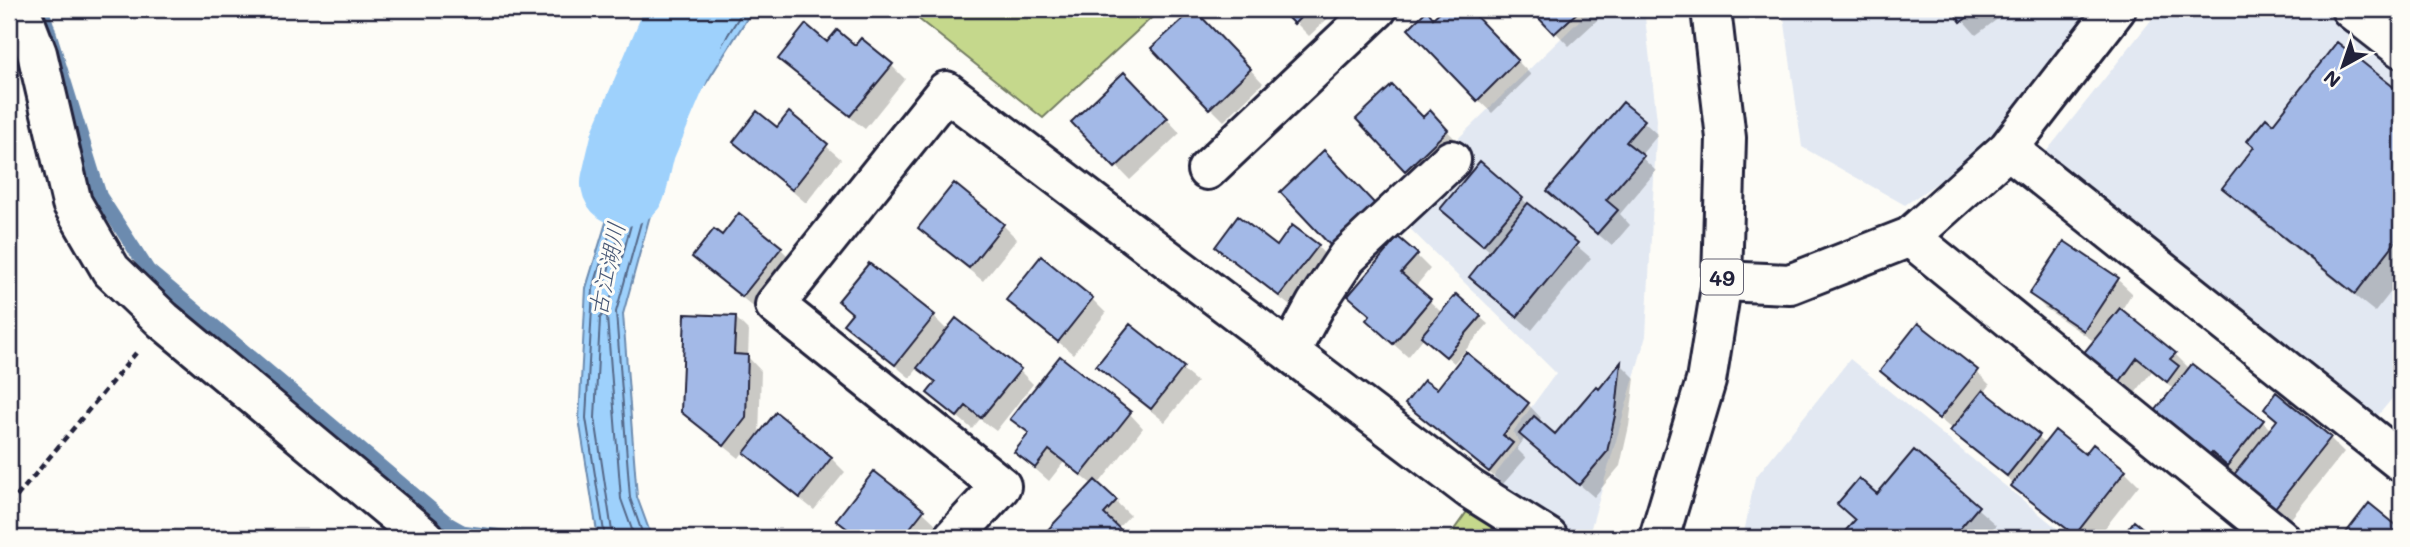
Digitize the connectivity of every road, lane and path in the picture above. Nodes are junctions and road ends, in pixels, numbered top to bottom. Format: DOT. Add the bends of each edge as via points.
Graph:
graph roads {
  1 [pos="20,9"];
  2 [pos="1377,9"];
  3 [pos="1711,9"];
  4 [pos="2116,9"];
  5 [pos="2351,9"];
  6 [pos="2401,48"];
  7 [pos="2008,149"];
  8 [pos="1451,160"];
  9 [pos="1206,170"];
  10 [pos="1910,237"];
  11 [pos="1722,281"];
  12 [pos="163,320"];
  13 [pos="1290,352"];
  14 [pos="2400,461"];
  15 [pos="9,506"];
  16 [pos="974,531"];
  17 [pos="425,538"];
  18 [pos="1548,538"];
  19 [pos="1659,538"];
  20 [pos="2280,538"];
  1 -- 12 [label="street" via="37,53 72,202 111,270"];
  2 -- 9 [label="street"];
  3 -- 11 [label="street, 49" via="1726,138"];
  4 -- 7 [label="street"];
  5 -- 6 [label="street"];
  7 -- 10 [label="street"];
  7 -- 14 [label="street"];
  8 -- 13 [label="street" via="1347,257"];
  10 -- 11 [label="street" via="1790,284"];
  10 -- 20 [label="street"];
  11 -- 19 [label="street, 49" via="1706,381"];
  12 -- 15 [label="path"];
  12 -- 17 [label="street"];
  13 -- 16 [label="street" via="946,91 775,305 1001,486"];
  13 -- 18 [label="street" via="1470,489"];
}
